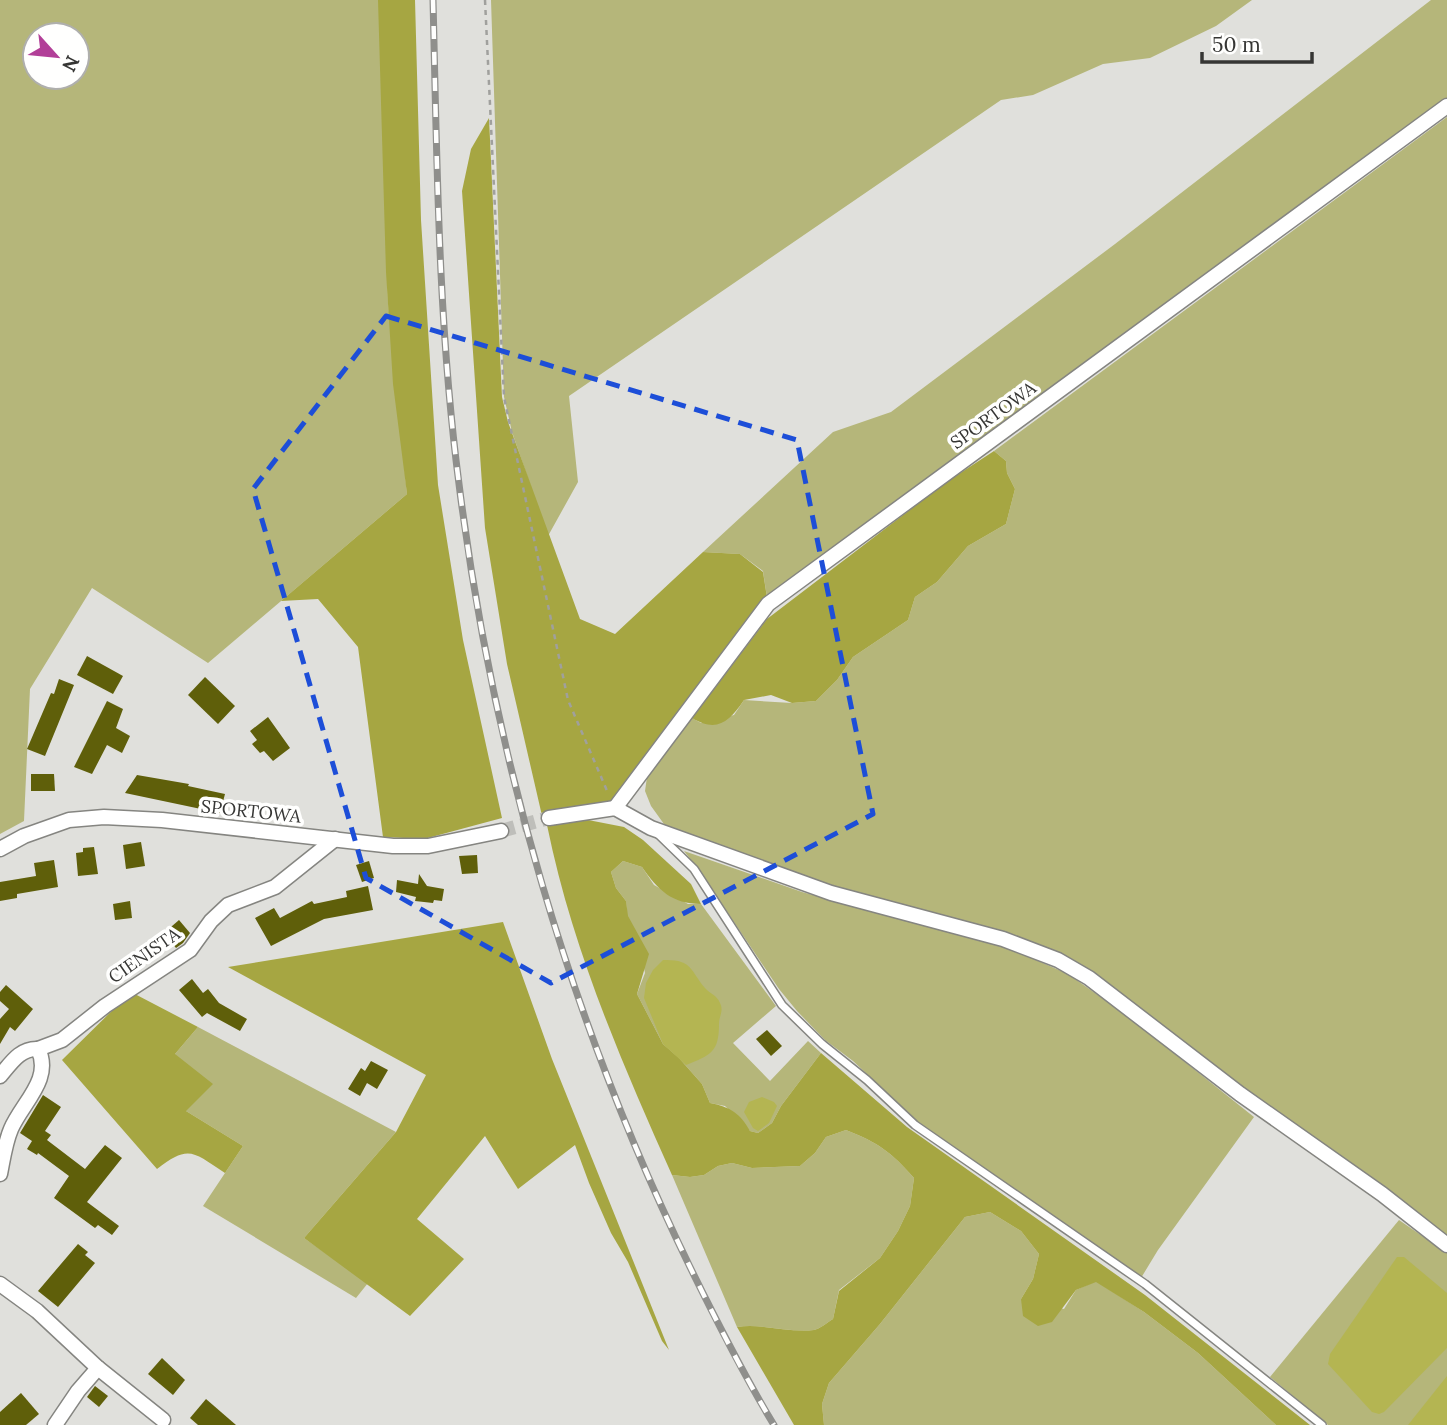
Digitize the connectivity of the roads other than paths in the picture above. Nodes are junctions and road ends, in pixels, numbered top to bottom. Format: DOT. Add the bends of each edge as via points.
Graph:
graph roads {
  1 [pos="1447,106"];
  2 [pos="615,808"];
  3 [pos="549,818"];
  4 [pos="651,828"];
  5 [pos="501,831"];
  6 [pos="335,839"];
  7 [pos="0,849"];
  8 [pos="38,1049"];
  9 [pos="0,1076"];
  10 [pos="0,1174"];
  11 [pos="1447,1245"];
  12 [pos="0,1284"];
  13 [pos="98,1368"];
  14 [pos="163,1420"];
  15 [pos="55,1425"];
  16 [pos="1322,1425"];
  1 -- 2 [label="street, SPORTOWA" via="768,604"];
  2 -- 3 [label="street"];
  2 -- 4 [label="street"];
  4 -- 11 [label="street" via="831,893 1003,939 1058,960 1089,978"];
  4 -- 16 [label="lane" via="694,869 782,1004 822,1044 915,1125 1144,1284"];
  5 -- 6 [label="street, SPORTOWA" via="428,846"];
  6 -- 7 [label="street, SPORTOWA" via="104,817 69,820"];
  6 -- 8 [label="street, CIENISTA" via="275,887 228,905 190,950 62,1040"];
  8 -- 9 [label="street, CIENISTA" via="28,1048 18,1055"];
  8 -- 10 [label="street" via="44,1068 8,1134"];
  12 -- 13 [label="street" via="37,1311"];
  13 -- 14 [label="street"];
  13 -- 15 [label="street"];
}
